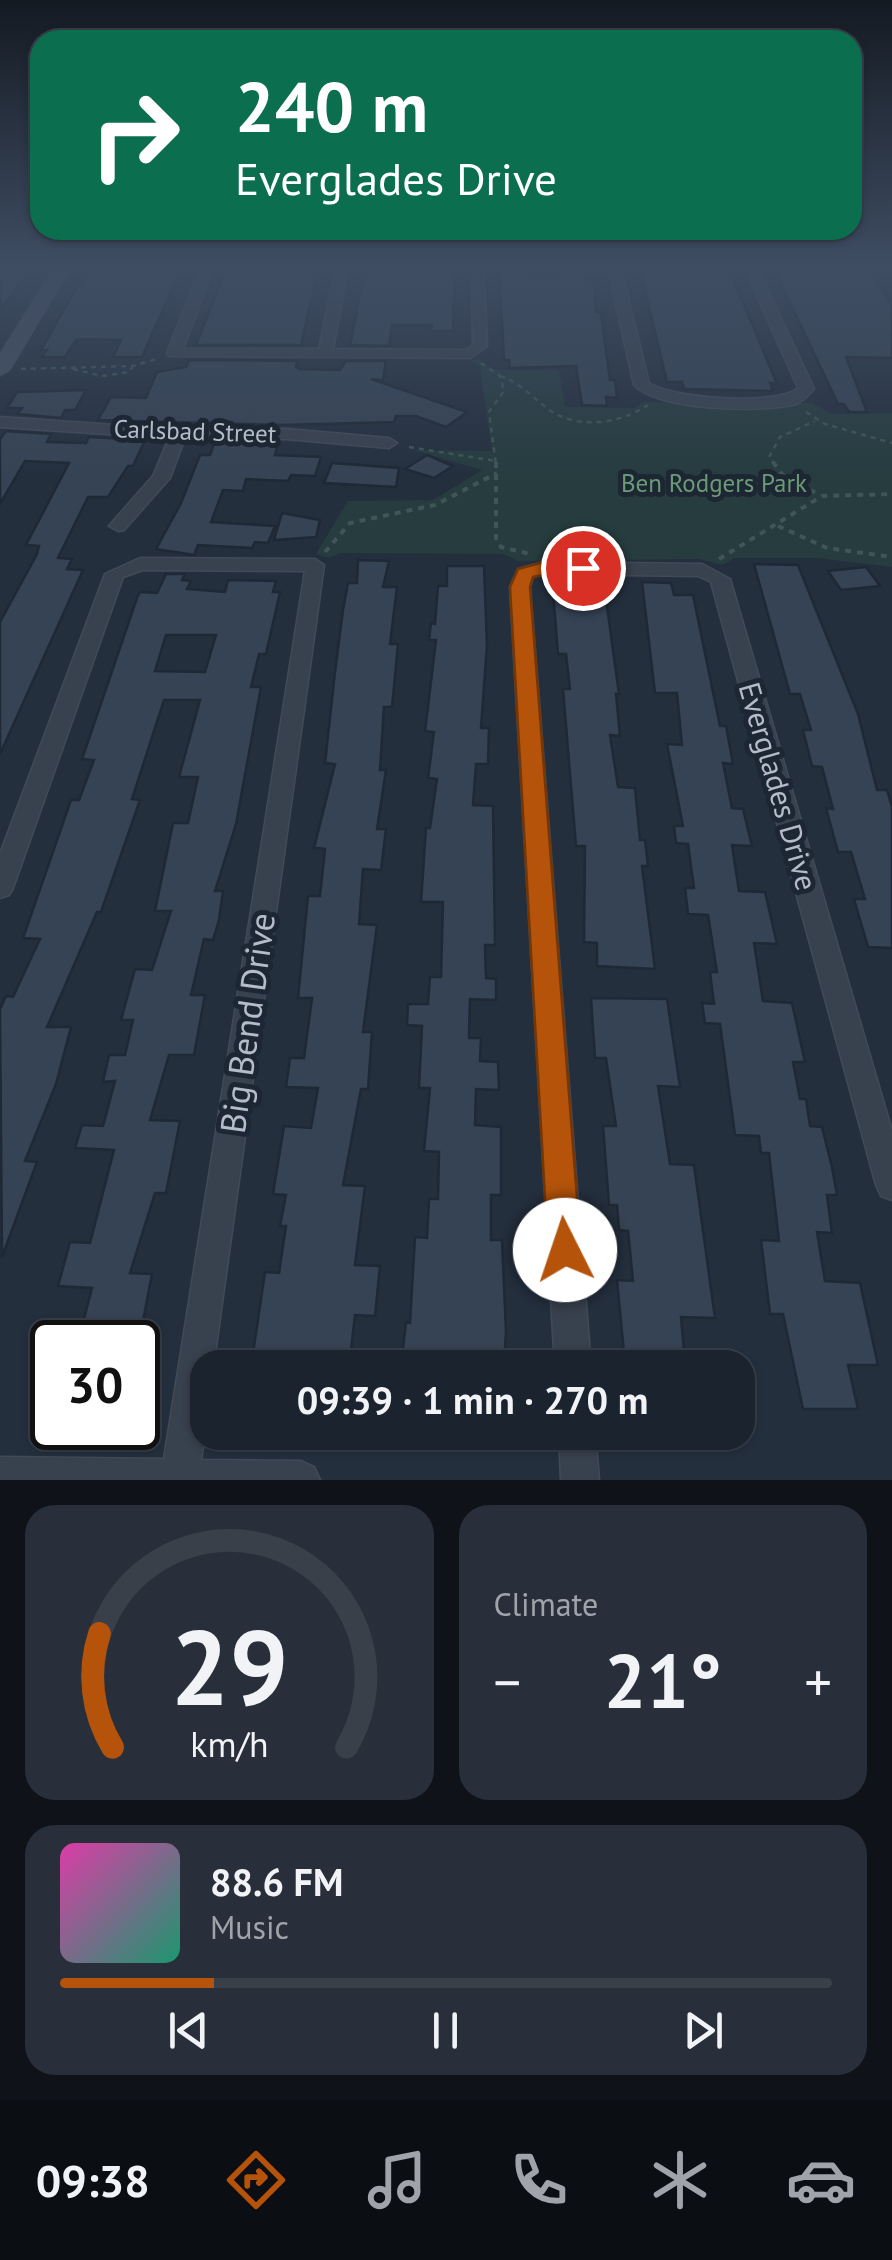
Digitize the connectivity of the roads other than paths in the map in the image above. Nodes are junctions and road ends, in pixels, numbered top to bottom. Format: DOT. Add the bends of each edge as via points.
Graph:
graph roads {
  1 [pos="20,338"];
  2 [pos="180,338"];
  3 [pos="328,338"];
  4 [pos="480,338"];
  5 [pos="631,338"];
  6 [pos="781,338"];
  7 [pos="325,354"];
  8 [pos="0,370"];
  9 [pos="0,422"];
  10 [pos="179,433"];
  11 [pos="389,443"];
  12 [pos="118,526"];
  13 [pos="0,888"];
  14 [pos="892,1185"];
  15 [pos="571,1350"];
  16 [pos="578,1450"];
  17 [pos="0,1476"];
  18 [pos="179,1479"];
  19 [pos="301,1480"];
  20 [pos="580,1480"];
  1 -- 8 [label="street"];
  2 -- 7 [label="street" via="174,353"];
  3 -- 7 [label="street"];
  4 -- 7 [label="street" via="470,354"];
  5 -- 6 [label="street" via="651,400 781,400 805,394"];
  9 -- 10 [label="street, Carlsbad Street"];
  10 -- 11 [label="street, Carlsbad Street"];
  10 -- 12 [label="street" via="161,478"];
  13 -- 18 [label="street, Big Bend Drive" via="115,574 140,564 315,566"];
  14 -- 15 [label="street, Everglades Drive" via="720,579 702,570 534,570 520,587"];
  16 -- 20 [label="street"];
  17 -- 18 [label="street"];
  18 -- 19 [label="street"];
}
